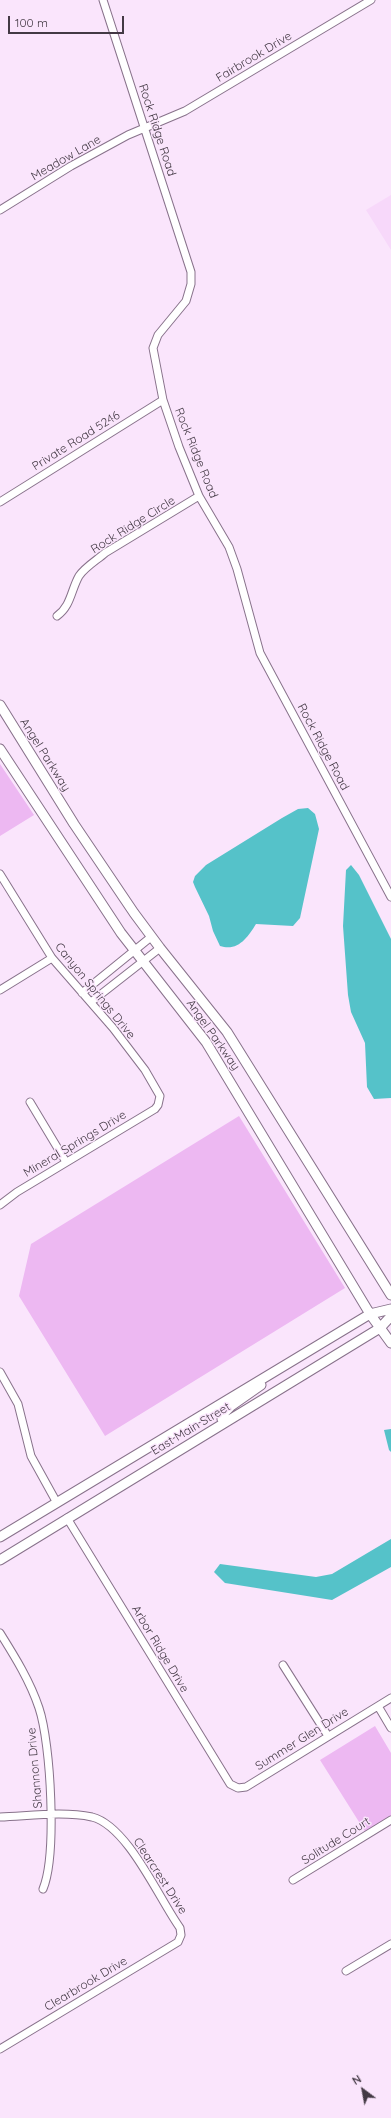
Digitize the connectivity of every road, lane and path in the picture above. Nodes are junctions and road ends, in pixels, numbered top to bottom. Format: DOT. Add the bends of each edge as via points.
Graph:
graph roads {
  1 [pos="103,0"];
  2 [pos="371,0"];
  3 [pos="145,127"];
  4 [pos="0,210"];
  5 [pos="163,400"];
  6 [pos="199,496"];
  7 [pos="0,502"];
  8 [pos="56,616"];
  9 [pos="0,705"];
  10 [pos="0,749"];
  11 [pos="0,874"];
  12 [pos="391,897"];
  13 [pos="152,937"];
  14 [pos="160,948"];
  15 [pos="134,950"];
  16 [pos="52,958"];
  17 [pos="143,962"];
  18 [pos="0,990"];
  19 [pos="82,993"];
  20 [pos="91,1002"];
  21 [pos="160,1101"];
  22 [pos="30,1102"];
  23 [pos="66,1162"];
  24 [pos="0,1205"];
  25 [pos="391,1294"];
  26 [pos="391,1309"];
  27 [pos="370,1314"];
  28 [pos="391,1316"];
  29 [pos="380,1328"];
  30 [pos="391,1344"];
  31 [pos="280,1368"];
  32 [pos="0,1372"];
  33 [pos="224,1423"];
  34 [pos="57,1503"];
  35 [pos="67,1518"];
  36 [pos="0,1537"];
  37 [pos="0,1560"];
  38 [pos="0,1633"];
  39 [pos="283,1665"];
  40 [pos="391,1698"];
  41 [pos="378,1706"];
  42 [pos="391,1728"];
  43 [pos="328,1736"];
  44 [pos="238,1788"];
  45 [pos="50,1816"];
  46 [pos="0,1817"];
  47 [pos="391,1820"];
  48 [pos="293,1880"];
  49 [pos="43,1889"];
  50 [pos="181,1935"];
  51 [pos="391,1944"];
  52 [pos="346,1971"];
  53 [pos="0,2049"];
  1 -- 3 [label="street, Rock Ridge Road"];
  2 -- 3 [label="street, Fairbrook Drive" via="185,111"];
  3 -- 4 [label="street, Meadow Lane" via="71,166"];
  3 -- 5 [label="street, Rock Ridge Road" via="191,272 191,284 186,301 158,335 153,348"];
  5 -- 6 [label="street, Rock Ridge Road"];
  5 -- 7 [label="street, Private Road 5246"];
  6 -- 8 [label="street, Rock Ridge Circle" via="92,564 80,576 67,607"];
  6 -- 12 [label="street, Rock Ridge Road" via="229,547 260,653"];
  9 -- 13 [label="main road, Angel Parkway" via="74,824"];
  10 -- 15 [label="main road, Angel Parkway" via="87,884"];
  11 -- 16 [label="street, Canyon Springs Drive"];
  13 -- 14 [label="main road, Angel Parkway"];
  13 -- 15 [label="street"];
  14 -- 17 [label="street"];
  14 -- 25 [label="main road, Angel Parkway" via="227,1032"];
  15 -- 17 [label="main road, Angel Parkway"];
  15 -- 19 [label="street"];
  16 -- 18 [label="street"];
  16 -- 19 [label="street, Canyon Springs Drive"];
  17 -- 20 [label="street"];
  17 -- 27 [label="main road, Angel Parkway" via="206,1042"];
  19 -- 20 [label="street, Canyon Springs Drive"];
  20 -- 21 [label="street, Canyon Springs Drive" via="145,1070 159,1092"];
  21 -- 23 [label="street, Mineral Springs Drive" via="155,1108"];
  22 -- 23 [label="street"];
  23 -- 24 [label="street, Mineral Springs Drive"];
  26 -- 27 [label="main road, East Main Street"];
  27 -- 29 [label="main road, Angel Parkway"];
  27 -- 31 [label="main road, East Main Street"];
  28 -- 29 [label="main road, East Main Street"];
  29 -- 30 [label="main road, Angel Parkway"];
  29 -- 33 [label="main road, East Main Street"];
  31 -- 33 [label="main road" via="225,1412 222,1419"];
  31 -- 34 [label="main road, East Main Street"];
  32 -- 34 [label="street" via="18,1404 31,1456"];
  33 -- 35 [label="main road, East Main Street"];
  34 -- 35 [label="main road"];
  34 -- 36 [label="main road, East Main Street"];
  35 -- 37 [label="main road, East Main Street"];
  35 -- 44 [label="street, Arbor Ridge Drive" via="230,1784"];
  38 -- 45 [label="street, Shannon Drive" via="23,1671 45,1730"];
  39 -- 43 [label="street"];
  40 -- 41 [label="street, Summer Glen Drive"];
  41 -- 42 [label="street"];
  41 -- 43 [label="street, Summer Glen Drive"];
  43 -- 44 [label="street, Summer Glen Drive" via="246,1787"];
  45 -- 46 [label="street, Clearcrest Drive"];
  45 -- 49 [label="street, Shannon Drive" via="49,1865"];
  45 -- 50 [label="street, Clearcrest Drive" via="92,1817 110,1826 138,1860 180,1928"];
  47 -- 48 [label="street, Solitude Court"];
  50 -- 53 [label="street, Clearbrook Drive" via="178,1942"];
  51 -- 52 [label="street"];
}
